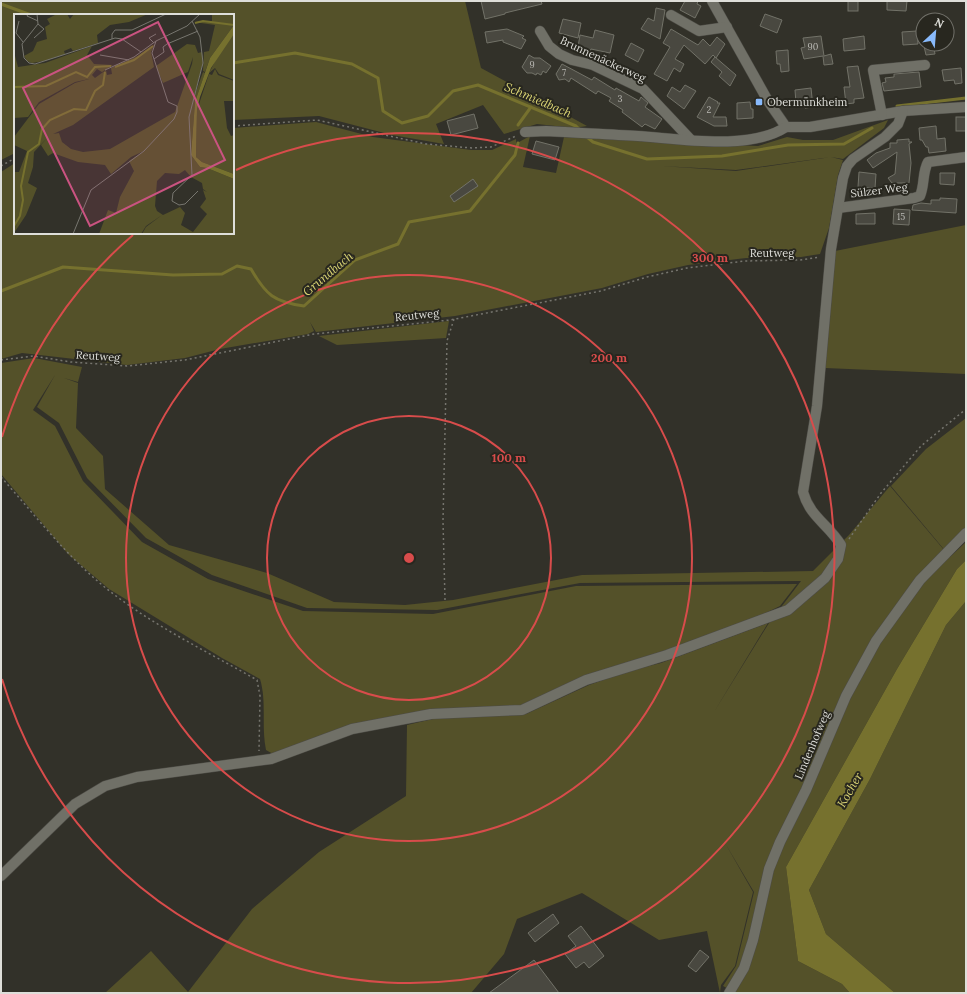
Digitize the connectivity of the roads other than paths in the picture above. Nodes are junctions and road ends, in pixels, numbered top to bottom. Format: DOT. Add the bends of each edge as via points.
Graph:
graph roads {
  1 [pos="712,1"];
  2 [pos="671,16"];
  3 [pos="727,27"];
  4 [pos="540,31"];
  5 [pos="925,65"];
  6 [pos="966,108"];
  7 [pos="903,111"];
  8 [pos="882,115"];
  9 [pos="786,126"];
  10 [pos="525,132"];
  11 [pos="691,140"];
  12 [pos="966,157"];
  13 [pos="838,208"];
  14 [pos="966,533"];
  15 [pos="1,876"];
  16 [pos="729,993"];
  1 -- 3 [label="street"];
  2 -- 3 [label="street" via="698,31"];
  3 -- 9 [label="street" via="768,102"];
  4 -- 11 [label="street, Brunnenäckerweg" via="549,46 559,54 593,65 642,89"];
  5 -- 8 [label="street" via="873,70"];
  6 -- 7 [label="street"];
  7 -- 8 [label="street"];
  7 -- 13 [label="street, Sülzer Weg" via="898,124 885,137 847,166"];
  8 -- 9 [label="street" via="810,128"];
  9 -- 11 [label="street" via="776,133 732,141"];
  10 -- 11 [label="street" via="594,133"];
  12 -- 13 [label="street, Sülzer Weg" via="928,162 924,169 920,196"];
  13 -- 15 [label="street, Sülzer Weg" via="831,249 817,406 803,492 807,506 842,545 838,559 825,578 788,610 667,655 586,680 522,710 431,714 352,729 271,759 137,777 105,786 74,804"];
  14 -- 16 [label="street, Lindenhofweg" via="920,580 876,641 846,696 769,868 753,940 744,968"];
}
